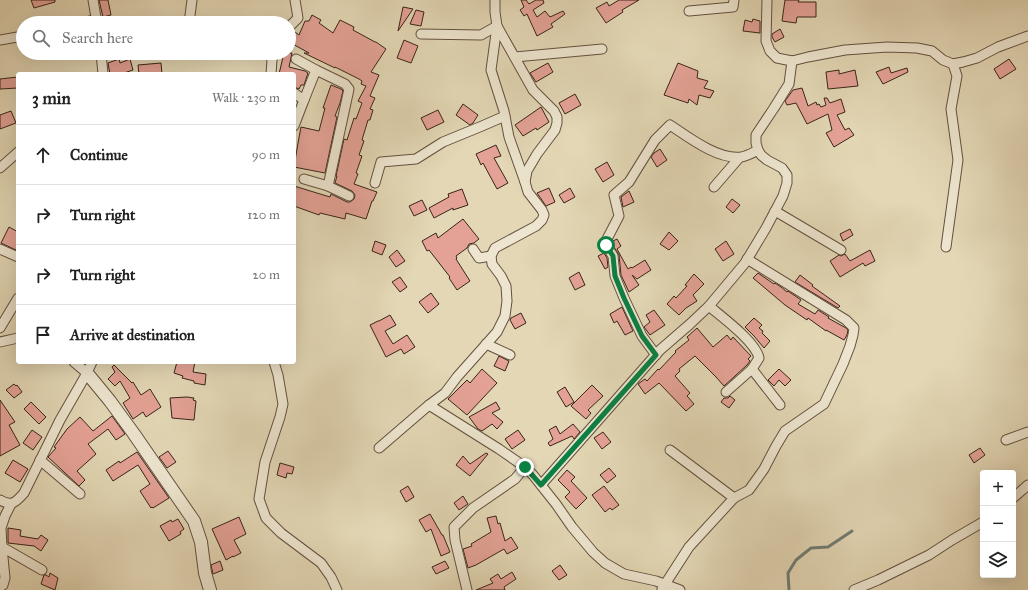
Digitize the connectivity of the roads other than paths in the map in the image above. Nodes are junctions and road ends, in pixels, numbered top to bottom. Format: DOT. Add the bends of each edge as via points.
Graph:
graph roads {
  1 [pos="93,0"];
  2 [pos="192,0"];
  3 [pos="295,0"];
  4 [pos="495,0"];
  5 [pos="734,0"];
  6 [pos="767,0"];
  7 [pos="689,11"];
  8 [pos="95,16"];
  9 [pos="190,16"];
  10 [pos="296,20"];
  11 [pos="497,26"];
  12 [pos="421,34"];
  13 [pos="1028,36"];
  14 [pos="16,37"];
  15 [pos="0,40"];
  16 [pos="602,49"];
  17 [pos="515,57"];
  18 [pos="296,59"];
  19 [pos="102,60"];
  20 [pos="272,60"];
  21 [pos="792,61"];
  22 [pos="953,64"];
  23 [pos="316,70"];
  24 [pos="103,72"];
  25 [pos="270,72"];
  26 [pos="296,94"];
  27 [pos="304,100"];
  28 [pos="505,116"];
  29 [pos="296,121"];
  30 [pos="758,150"];
  31 [pos="16,154"];
  32 [pos="739,158"];
  33 [pos="0,168"];
  34 [pos="304,179"];
  35 [pos="525,182"];
  36 [pos="375,183"];
  37 [pos="328,186"];
  38 [pos="714,187"];
  39 [pos="349,196"];
  40 [pos="775,211"];
  41 [pos="946,247"];
  42 [pos="0,249"];
  43 [pos="473,249"];
  44 [pos="841,250"];
  45 [pos="16,256"];
  46 [pos="490,256"];
  47 [pos="747,259"];
  48 [pos="16,301"];
  49 [pos="709,306"];
  50 [pos="0,328"];
  51 [pos="16,338"];
  52 [pos="0,342"];
  53 [pos="486,344"];
  54 [pos="510,355"];
  55 [pos="656,355"];
  56 [pos="79,364"];
  57 [pos="275,364"];
  58 [pos="90,368"];
  59 [pos="752,369"];
  60 [pos="726,392"];
  61 [pos="429,404"];
  62 [pos="780,405"];
  63 [pos="1028,432"];
  64 [pos="1006,440"];
  65 [pos="379,448"];
  66 [pos="670,450"];
  67 [pos="40,460"];
  68 [pos="525,467"];
  69 [pos="541,485"];
  70 [pos="1028,485"];
  71 [pos="80,494"];
  72 [pos="1016,495"];
  73 [pos="734,498"];
  74 [pos="0,500"];
  75 [pos="11,504"];
  76 [pos="980,524"];
  77 [pos="0,528"];
  78 [pos="2,548"];
  79 [pos="42,570"];
  80 [pos="0,587"];
  81 [pos="663,587"];
  82 [pos="210,590"];
  83 [pos="337,590"];
  84 [pos="467,590"];
  85 [pos="680,590"];
  86 [pos="854,590"];
  1 -- 8 [label="street"];
  2 -- 9 [label="street"];
  3 -- 10 [label="street" via="298,18"];
  4 -- 11 [label="street"];
  5 -- 7 [label="street" via="734,7"];
  6 -- 21 [label="street" via="766,41 770,52 777,58"];
  11 -- 12 [label="street" via="481,34"];
  11 -- 17 [label="street"];
  11 -- 28 [label="street" via="491,70"];
  13 -- 22 [label="street" via="977,58"];
  14 -- 15 [label="street"];
  16 -- 17 [label="street"];
  17 -- 35 [label="street" via="533,90 554,111 558,123 537,154"];
  18 -- 23 [label="street"];
  19 -- 24 [label="street"];
  20 -- 25 [label="street"];
  21 -- 22 [label="street" via="845,50 887,47 932,51"];
  21 -- 30 [label="street" via="789,84 756,135"];
  22 -- 41 [label="street" via="957,76 951,109 958,160"];
  23 -- 27 [label="street"];
  23 -- 37 [label="street" via="345,84 349,89"];
  26 -- 27 [label="street"];
  27 -- 29 [label="street"];
  28 -- 35 [label="street" via="509,137"];
  28 -- 36 [label="street" via="443,142 416,159 381,162"];
  30 -- 32 [label="street"];
  30 -- 40 [label="street" via="767,160 782,168 787,175 783,196"];
  31 -- 33 [label="street"];
  32 -- 38 [label="street"];
  32 -- 55 [label="street" via="714,152 670,125 655,140 629,182 614,195 619,216 606,245 613,256 615,276 624,298 642,336"];
  34 -- 37 [label="street"];
  35 -- 46 [label="street" via="528,192 542,210 542,220 536,226 495,248"];
  37 -- 39 [label="street"];
  40 -- 44 [label="street"];
  40 -- 47 [label="street"];
  42 -- 45 [label="street"];
  43 -- 46 [label="street" via="479,258"];
  46 -- 53 [label="street" via="506,286 508,301 505,316 497,332"];
  47 -- 49 [label="street"];
  47 -- 73 [label="street" via="846,320 854,328 850,346 824,404 785,431 749,490"];
  48 -- 50 [label="street"];
  49 -- 55 [label="street"];
  49 -- 59 [label="street" via="757,350 759,358"];
  51 -- 52 [label="street"];
  53 -- 54 [label="street"];
  53 -- 61 [label="street" via="445,393"];
  55 -- 69 [label="street"];
  56 -- 58 [label="street"];
  57 -- 83 [label="street" via="283,404 265,462 259,499 266,518 281,533 321,563"];
  58 -- 67 [label="street"];
  58 -- 82 [label="street" via="110,401 194,521 201,542"];
  59 -- 60 [label="street"];
  59 -- 62 [label="street"];
  61 -- 65 [label="street"];
  61 -- 68 [label="street"];
  63 -- 64 [label="street"];
  66 -- 73 [label="street"];
  67 -- 71 [label="street"];
  67 -- 75 [label="street" via="24,493"];
  68 -- 69 [label="street"];
  68 -- 84 [label="street" via="515,479 473,508 454,527 454,540"];
  69 -- 81 [label="street" via="572,527 605,563 624,574 656,581"];
  70 -- 72 [label="street"];
  73 -- 81 [label="street" via="689,547"];
  74 -- 75 [label="street"];
  75 -- 77 [label="street"];
  76 -- 86 [label="street" via="930,555"];
  77 -- 78 [label="street"];
  78 -- 79 [label="street"];
  78 -- 80 [label="street" via="5,578"];
  81 -- 85 [label="street"];
}
